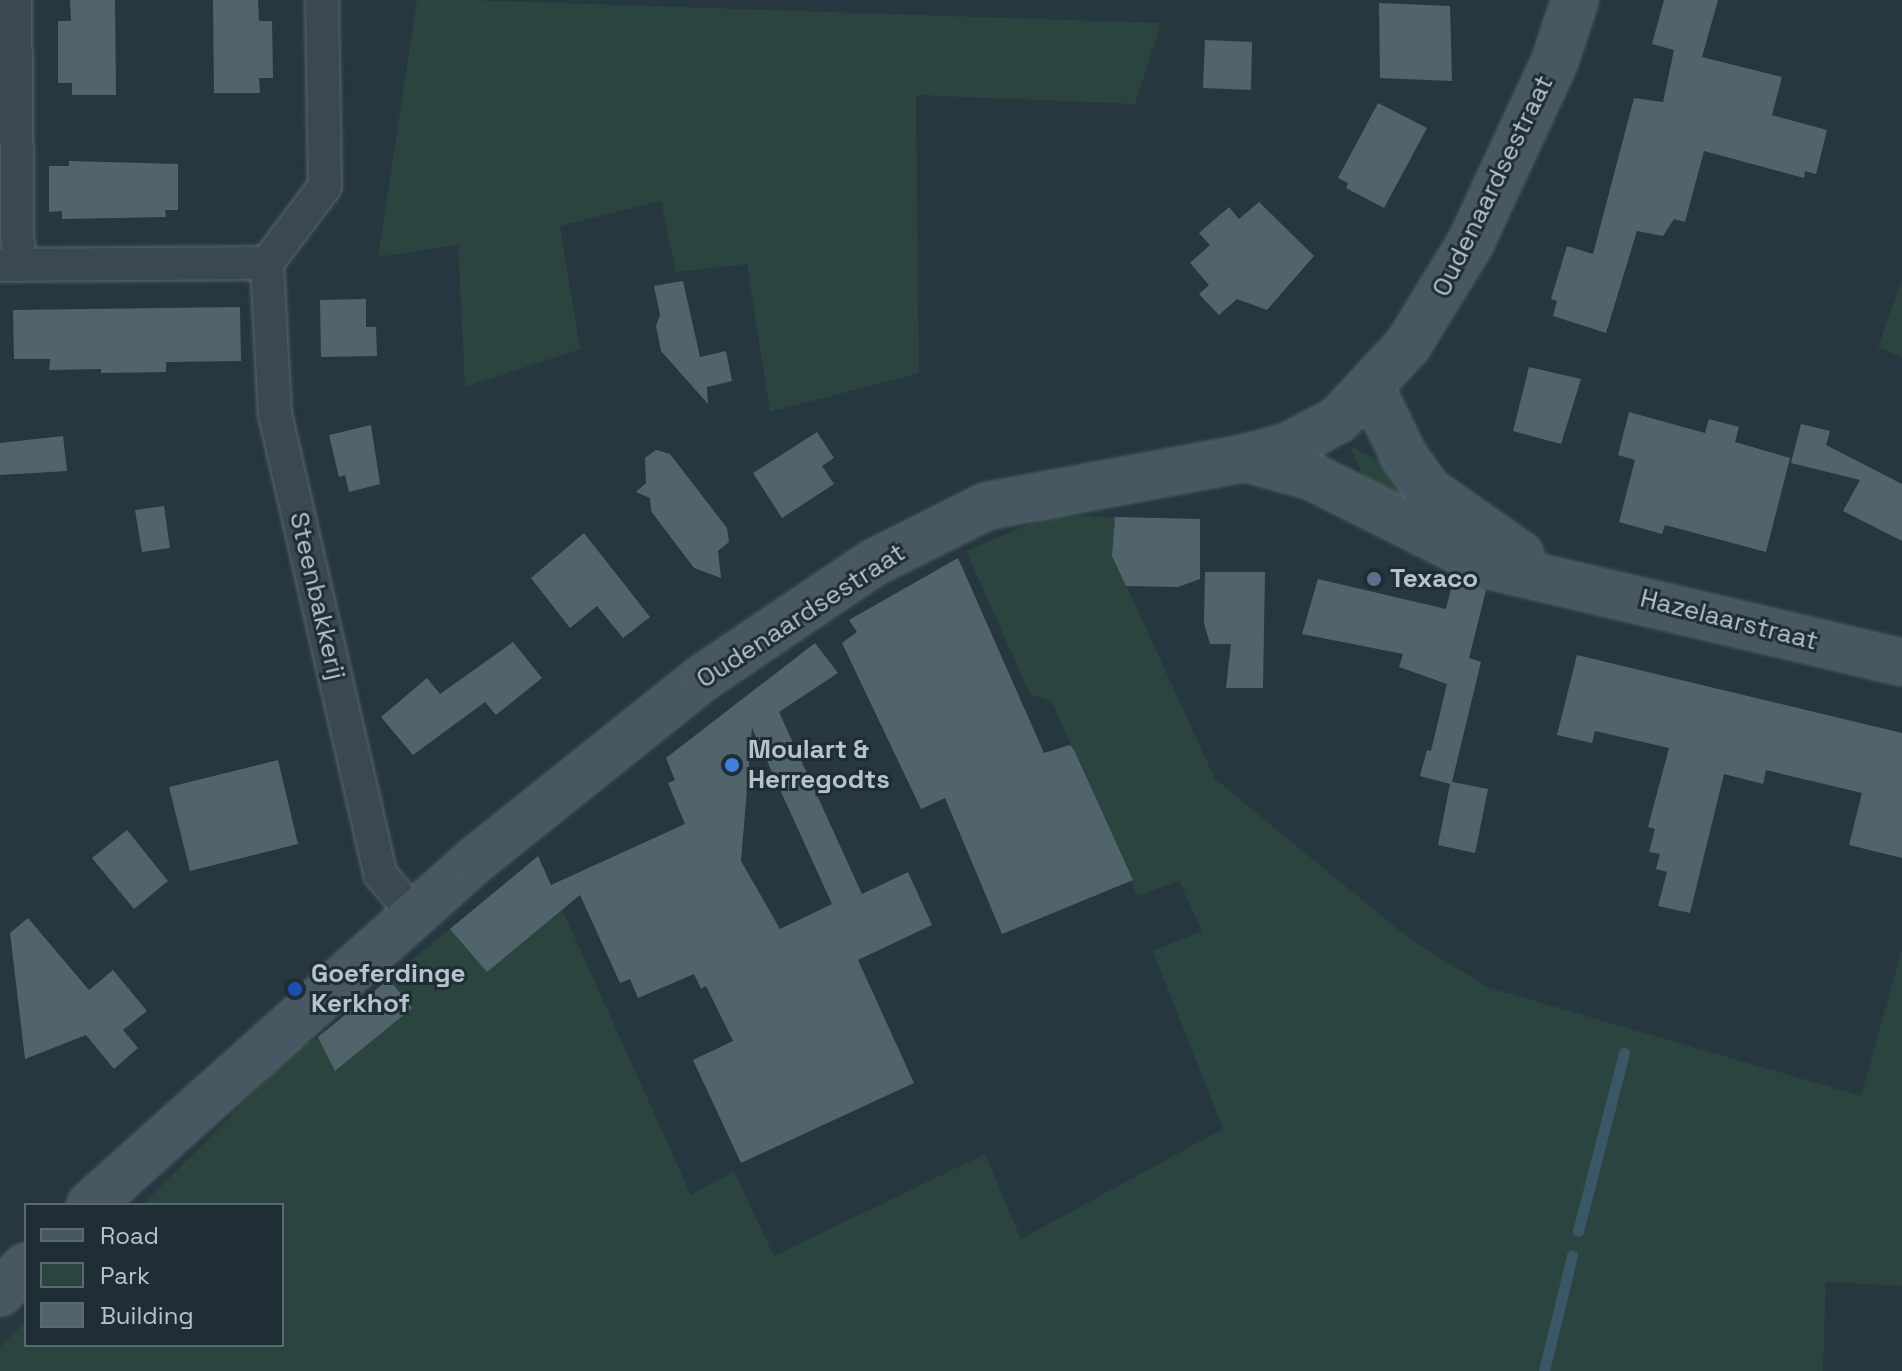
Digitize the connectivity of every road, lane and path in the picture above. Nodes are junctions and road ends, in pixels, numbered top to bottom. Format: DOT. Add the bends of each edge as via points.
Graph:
graph roads {
  1 [pos="15,0"];
  2 [pos="322,0"];
  3 [pos="1575,0"];
  4 [pos="267,263"];
  5 [pos="9,265"];
  6 [pos="1371,388"];
  7 [pos="1245,458"];
  8 [pos="1557,578"];
  9 [pos="1902,662"];
  10 [pos="414,914"];
  11 [pos="92,1203"];
  12 [pos="24,1268"];
  13 [pos="0,1293"];
  1 -- 5 [label="street"];
  2 -- 4 [label="street" via="325,186"];
  3 -- 6 [label="main road, Oudenaardsestraat" via="1555,61 1470,244 1408,345"];
  4 -- 5 [label="street"];
  4 -- 10 [label="street, Steenbakkerij" via="279,430 380,874"];
  6 -- 7 [label="main road, Oudenaardsestraat" via="1338,420 1289,446"];
  6 -- 8 [label="main road, Hazelaarstraat" via="1404,456 1428,490 1480,531"];
  7 -- 8 [label="main road, Hazelaarstraat" via="1313,477 1487,565"];
  7 -- 10 [label="main road, Oudenaardsestraat" via="987,506 873,563 704,677"];
  8 -- 9 [label="main road, Hazelaarstraat"];
  10 -- 11 [label="main road, Oudenaardsestraat"];
  12 -- 13 [label="main road"];
}
